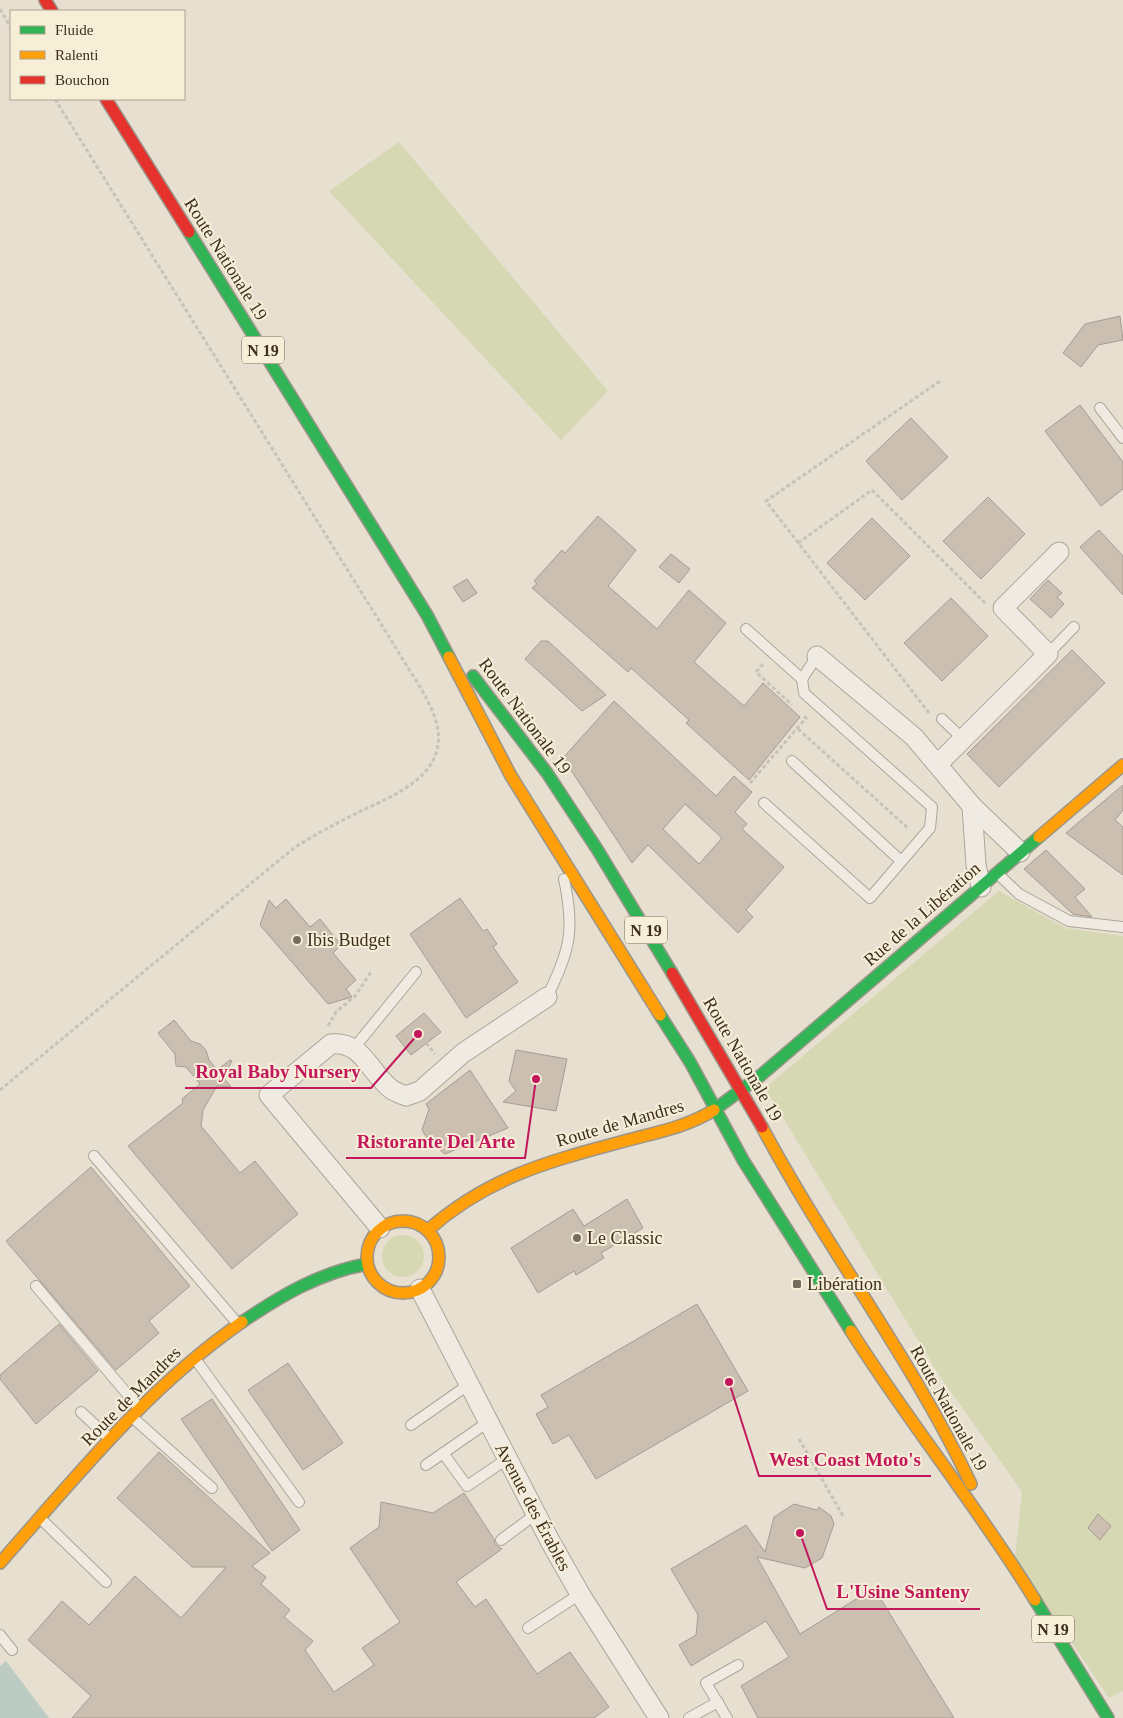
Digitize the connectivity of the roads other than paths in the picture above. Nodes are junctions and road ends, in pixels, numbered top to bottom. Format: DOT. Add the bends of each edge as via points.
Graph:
graph roads {
  1 [pos="107,100"];
  2 [pos="1100,408"];
  3 [pos="1123,438"];
  4 [pos="1059,552"];
  5 [pos="427,615"];
  6 [pos="1074,627"];
  7 [pos="746,629"];
  8 [pos="1048,654"];
  9 [pos="817,656"];
  10 [pos="802,678"];
  11 [pos="942,719"];
  12 [pos="963,739"];
  13 [pos="792,761"];
  14 [pos="938,764"];
  15 [pos="1123,765"];
  16 [pos="764,803"];
  17 [pos="972,806"];
  18 [pos="1020,852"];
  19 [pos="558,853"];
  20 [pos="901,861"];
  21 [pos="997,873"];
  22 [pos="981,887"];
  23 [pos="1123,927"];
  24 [pos="416,972"];
  25 [pos="547,997"];
  26 [pos="354,1048"];
  27 [pos="742,1089"];
  28 [pos="715,1109"];
  29 [pos="94,1156"];
  30 [pos="380,1228"];
  31 [pos="428,1230"];
  32 [pos="367,1264"];
  33 [pos="36,1286"];
  34 [pos="420,1289"];
  35 [pos="239,1324"];
  36 [pos="194,1357"];
  37 [pos="468,1385"];
  38 [pos="81,1412"];
  39 [pos="135,1412"];
  40 [pos="488,1422"];
  41 [pos="411,1425"];
  42 [pos="110,1440"];
  43 [pos="443,1453"];
  44 [pos="507,1459"];
  45 [pos="426,1465"];
  46 [pos="212,1488"];
  47 [pos="299,1502"];
  48 [pos="536,1514"];
  49 [pos="40,1518"];
  50 [pos="501,1540"];
  51 [pos="998,1540"];
  52 [pos="0,1563"];
  53 [pos="106,1582"];
  54 [pos="580,1594"];
  55 [pos="528,1628"];
  56 [pos="0,1635"];
  57 [pos="12,1650"];
  58 [pos="738,1665"];
  59 [pos="718,1702"];
  60 [pos="659,1718"];
  61 [pos="689,1718"];
  62 [pos="727,1718"];
  63 [pos="1108,1718"];
  1 -- 5 [label="main road, Route Nationale 19 / N 19"];
  2 -- 3 [label="lane"];
  4 -- 8 [label="street" via="1003,608"];
  5 -- 19 [label="main road, Route Nationale 19 / N 19" via="511,776"];
  5 -- 27 [label="main road, Route Nationale 19 / N 19" via="547,774 597,848"];
  6 -- 8 [label="lane"];
  7 -- 10 [label="lane"];
  8 -- 12 [label="street"];
  9 -- 10 [label="lane"];
  9 -- 14 [label="street" via="914,737"];
  10 -- 20 [label="lane" via="804,693 932,806 930,828"];
  11 -- 12 [label="lane"];
  12 -- 14 [label="street"];
  13 -- 20 [label="lane"];
  14 -- 17 [label="street"];
  15 -- 18 [label="main road, Rue de la Libération"];
  16 -- 20 [label="lane" via="870,898"];
  17 -- 18 [label="street"];
  17 -- 22 [label="street" via="976,865"];
  18 -- 21 [label="main road, Rue de la Libération"];
  19 -- 25 [label="lane" via="570,906 571,937 561,970"];
  19 -- 28 [label="main road, Route Nationale 19 / N 19" via="690,1062"];
  21 -- 22 [label="main road, Rue de la Libération"];
  21 -- 23 [label="lane" via="1019,894 1069,921"];
  22 -- 27 [label="main road, Rue de la Libération"];
  24 -- 26 [label="lane"];
  25 -- 26 [label="street" via="463,1053 420,1091 406,1096 392,1090"];
  26 -- 30 [label="street" via="343,1043 331,1044 270,1095"];
  27 -- 28 [label="main road, Route de Mandres"];
  27 -- 51 [label="main road, Route Nationale 19 / N 19" via="774,1149 948,1435"];
  28 -- 31 [label="main road, Route de Mandres" via="690,1124 538,1164 501,1179 462,1200"];
  28 -- 51 [label="main road, Route Nationale 19 / N 19" via="743,1160 858,1341 927,1445"];
  29 -- 35 [label="lane"];
  30 -- 31 [label="main road" via="399,1220 420,1224"];
  30 -- 32 [label="main road" via="369,1244"];
  31 -- 34 [label="main road" via="439,1250 439,1262 429,1283"];
  32 -- 34 [label="main road" via="371,1274 387,1290 409,1293"];
  32 -- 35 [label="main road, Route de Mandres" via="317,1277"];
  33 -- 39 [label="lane"];
  34 -- 37 [label="street, Avenue des Érables"];
  35 -- 36 [label="main road, Route de Mandres"];
  36 -- 39 [label="main road, Route de Mandres"];
  36 -- 47 [label="lane"];
  37 -- 40 [label="street, Avenue des Érables"];
  37 -- 41 [label="lane"];
  38 -- 42 [label="lane"];
  39 -- 42 [label="main road, Route de Mandres"];
  39 -- 46 [label="lane"];
  40 -- 43 [label="lane"];
  40 -- 44 [label="street, Avenue des Érables"];
  42 -- 49 [label="main road, Route de Mandres"];
  43 -- 44 [label="lane" via="467,1486"];
  43 -- 45 [label="lane"];
  44 -- 48 [label="street, Avenue des Érables"];
  48 -- 50 [label="lane"];
  48 -- 54 [label="street, Avenue des Érables"];
  49 -- 52 [label="main road, Route de Mandres"];
  49 -- 53 [label="lane"];
  51 -- 63 [label="main road, Route Nationale 19 / N 19"];
  54 -- 55 [label="lane"];
  54 -- 60 [label="street, Avenue des Érables"];
  56 -- 57 [label="lane"];
  58 -- 59 [label="lane" via="706,1683"];
  59 -- 61 [label="lane"];
  59 -- 62 [label="lane"];
}
